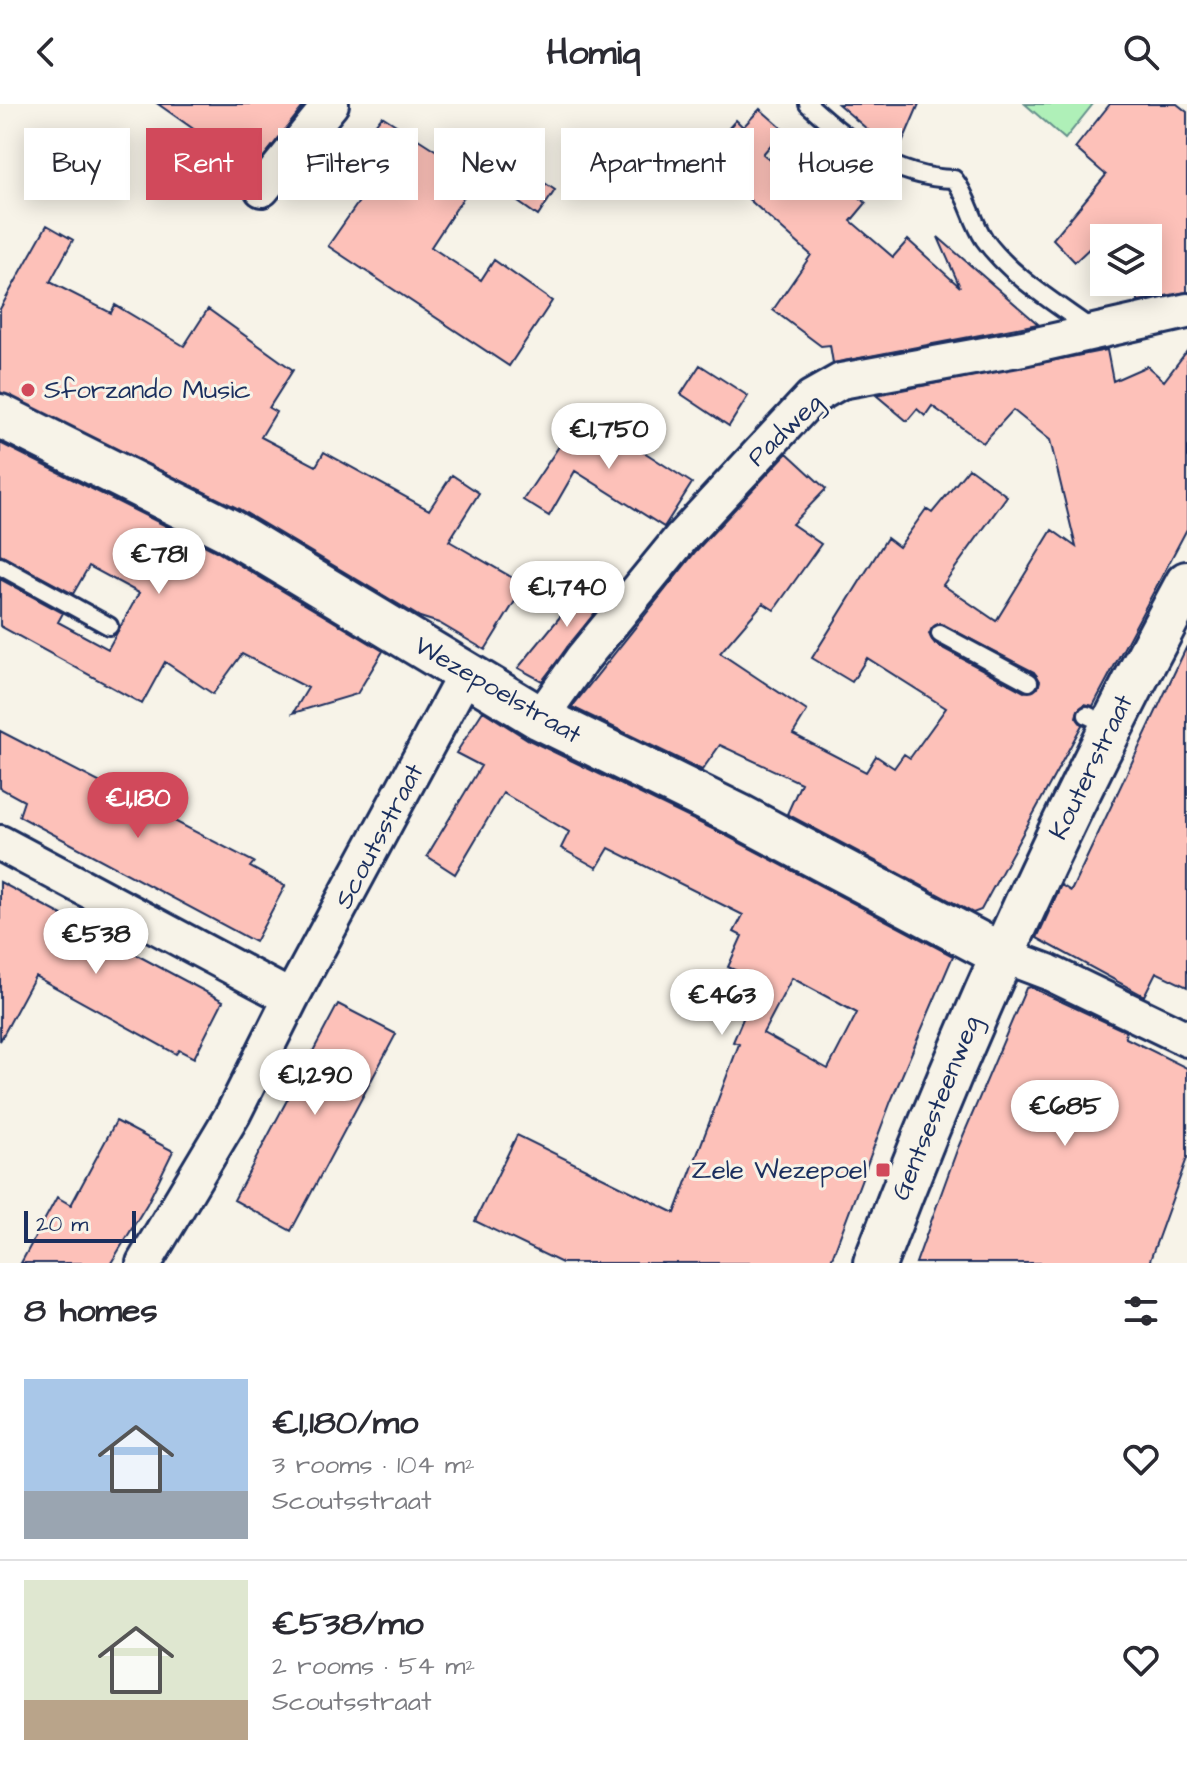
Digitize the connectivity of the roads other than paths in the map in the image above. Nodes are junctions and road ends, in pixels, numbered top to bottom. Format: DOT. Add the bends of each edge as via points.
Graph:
graph roads {
  1 [pos="331,104"];
  2 [pos="808,104"];
  3 [pos="262,189"];
  4 [pos="1187,311"];
  5 [pos="1095,332"];
  6 [pos="12,431"];
  7 [pos="0,566"];
  8 [pos="1187,583"];
  9 [pos="109,626"];
  10 [pos="940,634"];
  11 [pos="466,673"];
  12 [pos="1029,682"];
  13 [pos="540,718"];
  14 [pos="0,843"];
  15 [pos="1000,954"];
  16 [pos="291,998"];
  17 [pos="1187,1039"];
  18 [pos="144,1263"];
  19 [pos="875,1263"];
  1 -- 3 [label="street"];
  2 -- 5 [label="lane" via="889,166 926,178 954,179 968,197 973,221 986,242 1009,267"];
  4 -- 5 [label="street, Padweg"];
  5 -- 13 [label="street, Padweg" via="841,381 811,398 681,538"];
  6 -- 11 [label="street, Wezepoelstraat" via="228,530"];
  7 -- 9 [label="lane"];
  8 -- 15 [label="street, Kouterstraat" via="1099,721"];
  10 -- 12 [label="lane"];
  11 -- 13 [label="street, Wezepoelstraat"];
  11 -- 16 [label="street, Scoutsstraat"];
  13 -- 15 [label="street, Wezepoelstraat" via="738,815"];
  14 -- 16 [label="street"];
  15 -- 17 [label="street"];
  15 -- 19 [label="street, Gentsesteenweg"];
  16 -- 18 [label="street, Scoutsstraat" via="233,1114"];
}
